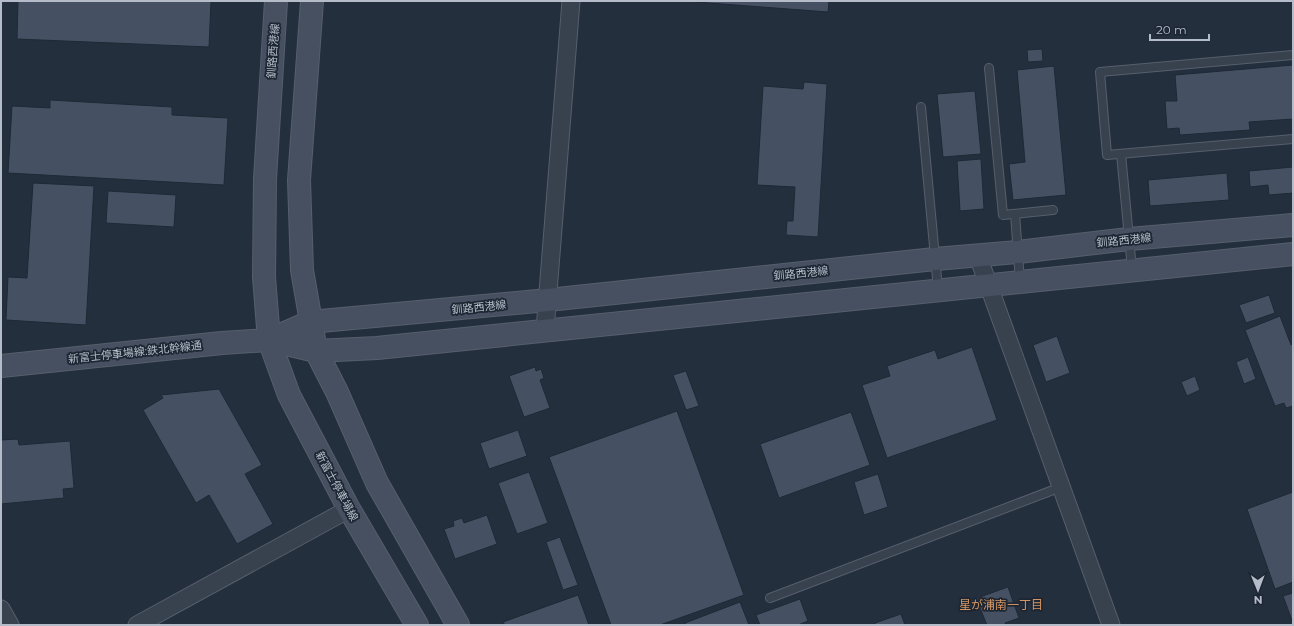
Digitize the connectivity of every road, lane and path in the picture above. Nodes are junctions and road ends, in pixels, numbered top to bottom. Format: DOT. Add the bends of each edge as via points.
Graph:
graph roads {
  1 [pos="276,1"];
  2 [pos="312,1"];
  3 [pos="571,1"];
  4 [pos="1293,55"];
  5 [pos="989,68"];
  6 [pos="921,107"];
  7 [pos="1293,139"];
  8 [pos="1121,154"];
  9 [pos="1052,210"];
  10 [pos="1015,214"];
  11 [pos="1293,225"];
  12 [pos="1129,239"];
  13 [pos="1018,252"];
  14 [pos="978,256"];
  15 [pos="1291,256"];
  16 [pos="935,259"];
  17 [pos="1132,270"];
  18 [pos="1020,282"];
  19 [pos="987,285"];
  20 [pos="938,290"];
  21 [pos="548,300"];
  22 [pos="310,322"];
  23 [pos="545,330"];
  24 [pos="269,340"];
  25 [pos="316,351"];
  26 [pos="1,366"];
  27 [pos="1061,487"];
  28 [pos="349,509"];
  29 [pos="770,598"];
  30 [pos="1,609"];
  31 [pos="10,625"];
  32 [pos="138,625"];
  33 [pos="416,625"];
  34 [pos="458,625"];
  35 [pos="1111,625"];
  1 -- 24 [label="main road, 釧路西港線" via="265,179 264,277"];
  2 -- 22 [label="main road" via="299,180 302,270"];
  3 -- 21 [label="street"];
  4 -- 8 [label="lane" via="1100,72 1107,155"];
  5 -- 10 [label="lane" via="1003,215"];
  6 -- 16 [label="lane"];
  7 -- 8 [label="lane"];
  8 -- 12 [label="lane"];
  9 -- 10 [label="lane"];
  10 -- 13 [label="lane"];
  11 -- 12 [label="main road, 釧路西港線"];
  12 -- 13 [label="main road, 釧路西港線"];
  12 -- 17 [label="lane"];
  13 -- 14 [label="main road, 釧路西港線"];
  13 -- 18 [label="lane"];
  14 -- 16 [label="main road, 釧路西港線"];
  14 -- 19 [label="street"];
  15 -- 17 [label="main road"];
  16 -- 20 [label="lane"];
  16 -- 21 [label="main road, 釧路西港線"];
  17 -- 18 [label="main road"];
  18 -- 19 [label="main road"];
  19 -- 20 [label="main road"];
  19 -- 27 [label="street"];
  20 -- 23 [label="main road"];
  21 -- 22 [label="main road, 釧路西港線"];
  21 -- 23 [label="street"];
  22 -- 24 [label="main road, 釧路西港線"];
  22 -- 25 [label="main road"];
  23 -- 25 [label="main road" via="378,348"];
  24 -- 25 [label="main road"];
  24 -- 26 [label="main road, 新富士停車場線:鉄北幹線通"];
  24 -- 28 [label="main road, 新富士停車場線" via="289,395"];
  25 -- 34 [label="main road" via="377,483"];
  27 -- 29 [label="lane"];
  27 -- 35 [label="street"];
  28 -- 32 [label="street"];
  28 -- 33 [label="main road, 新富士停車場線"];
  30 -- 31 [label="street"];
}
